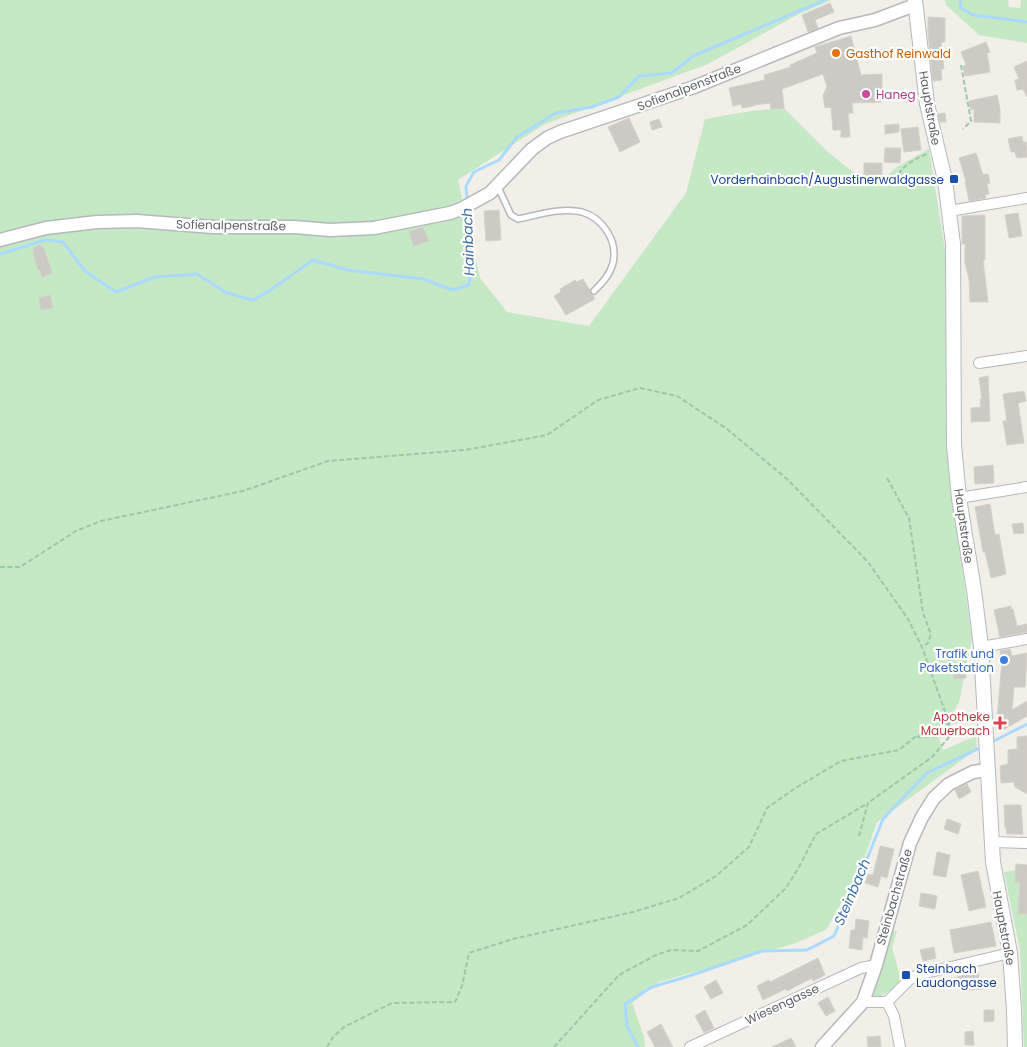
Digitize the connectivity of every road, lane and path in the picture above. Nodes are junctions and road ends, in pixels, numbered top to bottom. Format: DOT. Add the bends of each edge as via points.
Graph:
graph roads {
  1 [pos="915,2"];
  2 [pos="961,65"];
  3 [pos="962,129"];
  4 [pos="938,150"];
  5 [pos="902,182"];
  6 [pos="498,187"];
  7 [pos="1027,198"];
  8 [pos="949,211"];
  9 [pos="0,240"];
  10 [pos="594,291"];
  11 [pos="1027,356"];
  12 [pos="979,363"];
  13 [pos="888,478"];
  14 [pos="1027,487"];
  15 [pos="959,498"];
  16 [pos="0,567"];
  17 [pos="1027,639"];
  18 [pos="922,647"];
  19 [pos="981,647"];
  20 [pos="986,719"];
  21 [pos="949,723"];
  22 [pos="950,736"];
  23 [pos="915,737"];
  24 [pos="987,770"];
  25 [pos="868,803"];
  26 [pos="859,836"];
  27 [pos="992,842"];
  28 [pos="1027,843"];
  29 [pos="1010,953"];
  30 [pos="876,964"];
  31 [pos="863,1002"];
  32 [pos="887,1002"];
  33 [pos="327,1047"];
  34 [pos="554,1047"];
  35 [pos="690,1047"];
  36 [pos="822,1047"];
  37 [pos="900,1047"];
  38 [pos="1015,1047"];
  1 -- 4 [label="main road, Hauptstraße" via="927,104"];
  1 -- 6 [label="street, Sofienalpenstraße" via="886,17 839,28 694,87 560,132 532,149"];
  2 -- 3 [label="path" via="971,121"];
  4 -- 5 [label="path" via="904,168 900,172"];
  4 -- 8 [label="main road, Hauptstraße"];
  6 -- 9 [label="street, Sofienalpenstraße" via="461,209 427,219 374,228 330,230 97,222 46,228"];
  6 -- 10 [label="lane" via="511,215 518,220 571,210 595,217 602,223 611,239 614,256 604,281"];
  7 -- 8 [label="street"];
  8 -- 15 [label="main road, Hauptstraße" via="954,289 954,445"];
  11 -- 12 [label="street"];
  13 -- 18 [label="path" via="910,518 923,613 931,634 928,643"];
  14 -- 15 [label="street"];
  15 -- 19 [label="main road, Hauptstraße"];
  16 -- 18 [label="path" via="20,567 76,531 101,521 243,491 328,461 465,450 547,436 598,400 640,388 676,396 727,430 786,479 868,562 908,619"];
  17 -- 19 [label="street"];
  18 -- 21 [label="path"];
  19 -- 20 [label="main road, Hauptstraße"];
  20 -- 21 [label="path"];
  20 -- 24 [label="main road, Hauptstraße"];
  21 -- 22 [label="path"];
  21 -- 23 [label="path"];
  22 -- 23 [label="path"];
  22 -- 25 [label="path" via="932,757"];
  23 -- 33 [label="path" via="898,750 841,761 794,789 767,808 749,848 716,876 679,898 469,953 455,1002 392,1003 344,1027"];
  24 -- 27 [label="main road, Hauptstraße"];
  24 -- 30 [label="street, Steinbachstraße" via="973,772 949,784 934,798 922,817 907,850"];
  25 -- 26 [label="path"];
  25 -- 34 [label="path" via="816,834 786,888 747,925 698,951 671,950 618,975"];
  27 -- 28 [label="street"];
  27 -- 29 [label="main road, Hauptstraße"];
  29 -- 32 [label="street" via="917,975"];
  29 -- 38 [label="main road, Hauptstraße"];
  30 -- 31 [label="street, Steinbachstraße"];
  30 -- 35 [label="street, Wiesengasse"];
  31 -- 32 [label="street"];
  31 -- 36 [label="street, Steinbachstraße"];
  32 -- 37 [label="street" via="894,1016"];
}
